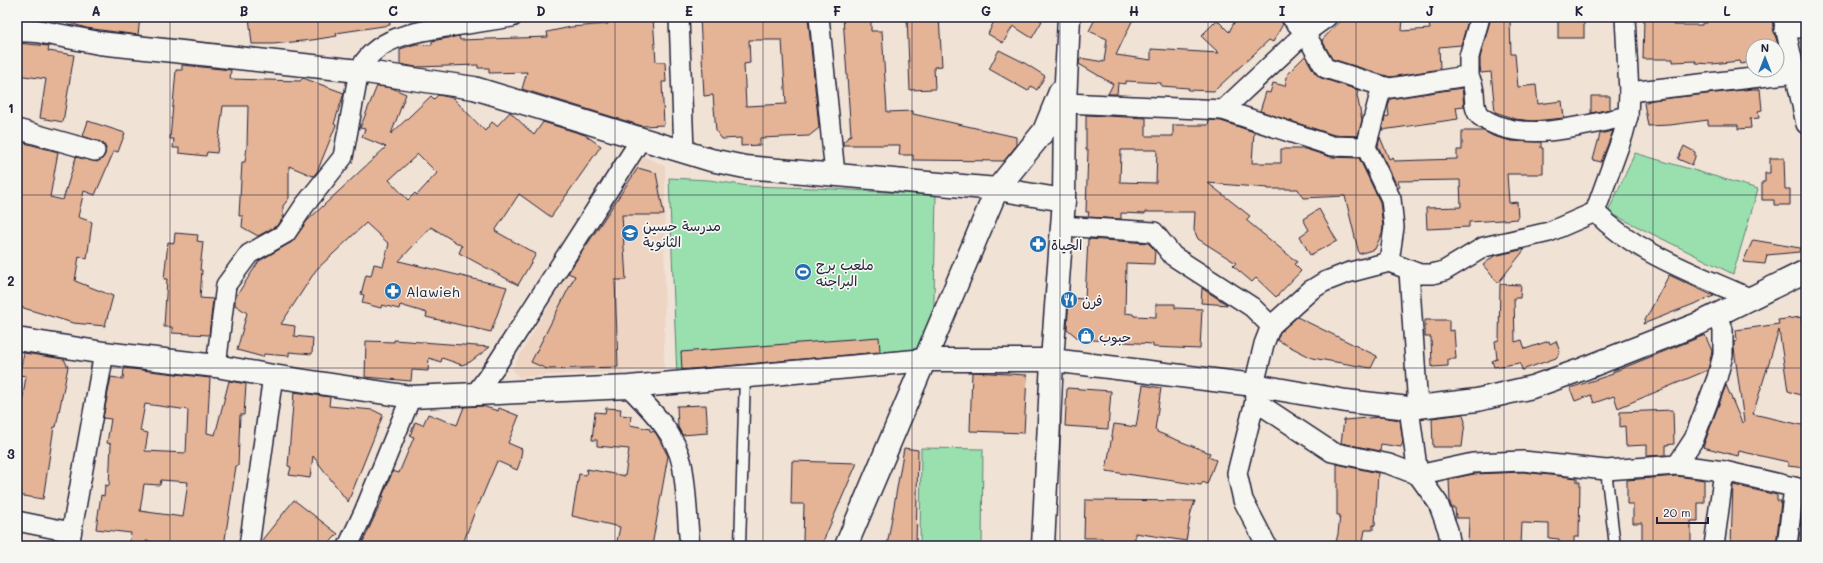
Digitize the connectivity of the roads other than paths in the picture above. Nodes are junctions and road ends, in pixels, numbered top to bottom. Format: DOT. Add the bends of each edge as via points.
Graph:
graph roads {
  1 [pos="512,17"];
  2 [pos="679,17"];
  3 [pos="819,17"];
  4 [pos="1069,17"];
  5 [pos="1292,17"];
  6 [pos="1327,17"];
  7 [pos="1480,17"];
  8 [pos="1625,17"];
  9 [pos="1784,22"];
  10 [pos="31,26"];
  11 [pos="1806,28"];
  12 [pos="1305,33"];
  13 [pos="1067,70"];
  14 [pos="359,71"];
  15 [pos="1796,73"];
  16 [pos="1468,77"];
  17 [pos="1382,86"];
  18 [pos="1629,92"];
  19 [pos="1064,103"];
  20 [pos="1223,110"];
  21 [pos="1628,116"];
  22 [pos="1806,124"];
  23 [pos="17,129"];
  24 [pos="641,139"];
  25 [pos="1366,147"];
  26 [pos="96,151"];
  27 [pos="684,151"];
  28 [pos="835,174"];
  29 [pos="996,190"];
  30 [pos="1064,200"];
  31 [pos="1595,212"];
  32 [pos="1061,226"];
  33 [pos="1389,262"];
  34 [pos="1409,271"];
  35 [pos="1806,272"];
  36 [pos="1749,298"];
  37 [pos="1718,313"];
  38 [pos="1271,326"];
  39 [pos="17,339"];
  40 [pos="104,353"];
  41 [pos="926,360"];
  42 [pos="1052,360"];
  43 [pos="216,366"];
  44 [pos="273,376"];
  45 [pos="745,376"];
  46 [pos="629,387"];
  47 [pos="476,393"];
  48 [pos="1254,393"];
  49 [pos="411,397"];
  50 [pos="1413,408"];
  51 [pos="1677,465"];
  52 [pos="1606,470"];
  53 [pos="1724,471"];
  54 [pos="1418,475"];
  55 [pos="1800,489"];
  56 [pos="17,521"];
  57 [pos="70,539"];
  58 [pos="249,546"];
  59 [pos="348,546"];
  60 [pos="690,546"];
  61 [pos="740,546"];
  62 [pos="846,546"];
  63 [pos="1043,546"];
  64 [pos="1267,546"];
  65 [pos="1451,546"];
  66 [pos="1615,546"];
  67 [pos="1714,546"];
  68 [pos="1787,546"];
  1 -- 14 [label="street" via="416,32 395,39 377,48 364,61"];
  2 -- 27 [label="street"];
  3 -- 28 [label="street"];
  4 -- 13 [label="street"];
  5 -- 12 [label="street"];
  6 -- 12 [label="street"];
  7 -- 16 [label="street"];
  8 -- 18 [label="street"];
  9 -- 11 [label="street"];
  9 -- 15 [label="street"];
  10 -- 14 [label="street" via="100,43"];
  12 -- 17 [label="street" via="1325,68"];
  12 -- 20 [label="street"];
  13 -- 19 [label="street"];
  13 -- 29 [label="street" via="1044,131"];
  14 -- 24 [label="street" via="474,88"];
  14 -- 43 [label="street" via="343,158 304,206 286,233 249,254 226,284"];
  15 -- 18 [label="street"];
  15 -- 22 [label="street"];
  16 -- 17 [label="street" via="1390,88"];
  16 -- 21 [label="street" via="1474,87 1478,114 1491,123 1511,130 1528,132"];
  17 -- 25 [label="street"];
  18 -- 21 [label="street"];
  19 -- 20 [label="street"];
  19 -- 30 [label="street"];
  20 -- 25 [label="street" via="1332,146"];
  21 -- 31 [label="street"];
  23 -- 26 [label="street"];
  24 -- 27 [label="street"];
  24 -- 47 [label="street"];
  25 -- 33 [label="street" via="1391,199 1394,227"];
  27 -- 28 [label="street" via="745,167"];
  28 -- 29 [label="street"];
  29 -- 30 [label="street"];
  29 -- 41 [label="street"];
  30 -- 32 [label="street"];
  31 -- 34 [label="street" via="1549,232 1484,247 1444,271 1420,274"];
  31 -- 36 [label="street" via="1608,226 1640,247"];
  32 -- 38 [label="street" via="1154,232 1173,256 1252,307"];
  32 -- 42 [label="street"];
  33 -- 34 [label="street"];
  33 -- 38 [label="street" via="1324,282 1311,290"];
  34 -- 50 [label="street"];
  35 -- 36 [label="street"];
  36 -- 37 [label="street"];
  37 -- 50 [label="street" via="1698,324 1532,387 1476,400"];
  37 -- 51 [label="street" via="1723,330 1723,355 1717,378 1694,439"];
  38 -- 48 [label="street" via="1264,344"];
  39 -- 40 [label="street"];
  40 -- 43 [label="street"];
  40 -- 57 [label="street"];
  41 -- 42 [label="street"];
  41 -- 45 [label="street"];
  41 -- 62 [label="street"];
  42 -- 48 [label="street"];
  42 -- 63 [label="street"];
  43 -- 44 [label="street"];
  44 -- 49 [label="street"];
  44 -- 58 [label="street"];
  45 -- 46 [label="street"];
  45 -- 61 [label="lane"];
  46 -- 47 [label="street"];
  46 -- 60 [label="street" via="655,414 675,444 682,463"];
  47 -- 49 [label="street"];
  48 -- 50 [label="street"];
  48 -- 54 [label="street" via="1332,452 1389,464"];
  48 -- 64 [label="street" via="1237,473 1243,500"];
  49 -- 59 [label="street"];
  50 -- 54 [label="street"];
  51 -- 52 [label="street"];
  51 -- 53 [label="street"];
  52 -- 54 [label="street" via="1523,461 1472,463"];
  52 -- 66 [label="lane"];
  53 -- 55 [label="street"];
  53 -- 67 [label="street"];
  54 -- 65 [label="street" via="1438,503"];
  55 -- 68 [label="street"];
  56 -- 57 [label="street"];
}
